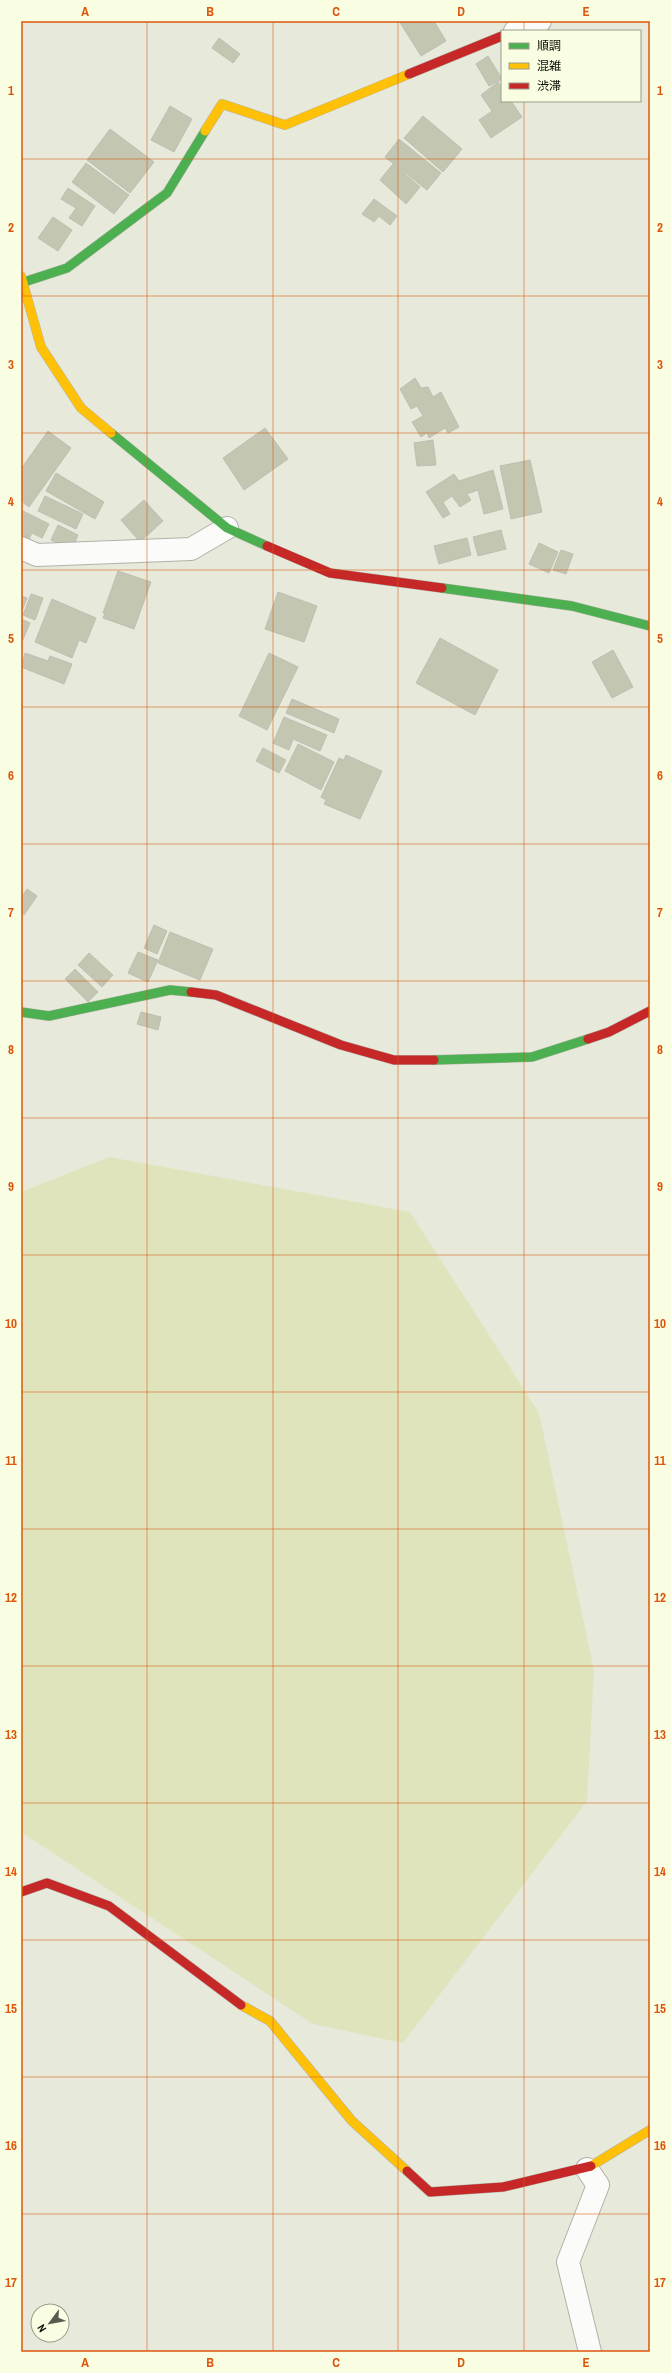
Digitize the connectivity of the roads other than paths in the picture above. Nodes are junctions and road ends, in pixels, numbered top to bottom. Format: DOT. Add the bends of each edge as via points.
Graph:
graph roads {
  1 [pos="540,21"];
  2 [pos="518,30"];
  3 [pos="501,36"];
  4 [pos="22,279"];
  5 [pos="227,528"];
  6 [pos="21,548"];
  7 [pos="650,626"];
  8 [pos="650,1011"];
  9 [pos="21,1012"];
  10 [pos="21,1892"];
  11 [pos="650,2130"];
  12 [pos="587,2170"];
  13 [pos="590,2352"];
  1 -- 2 [label="street"];
  3 -- 4 [label="street" via="285,125 222,104 166,193 67,268"];
  4 -- 5 [label="street" via="41,347 81,408"];
  5 -- 6 [label="street" via="191,549 38,555"];
  5 -- 7 [label="street" via="330,573 572,606"];
  8 -- 9 [label="street" via="609,1032 532,1057 452,1060 394,1060 341,1045 216,995 170,990 49,1016"];
  10 -- 12 [label="street" via="47,1883 109,1906 239,2004 270,2020 352,2121 430,2192 503,2187"];
  11 -- 12 [label="street"];
  12 -- 13 [label="street" via="598,2185 568,2262"];
}
